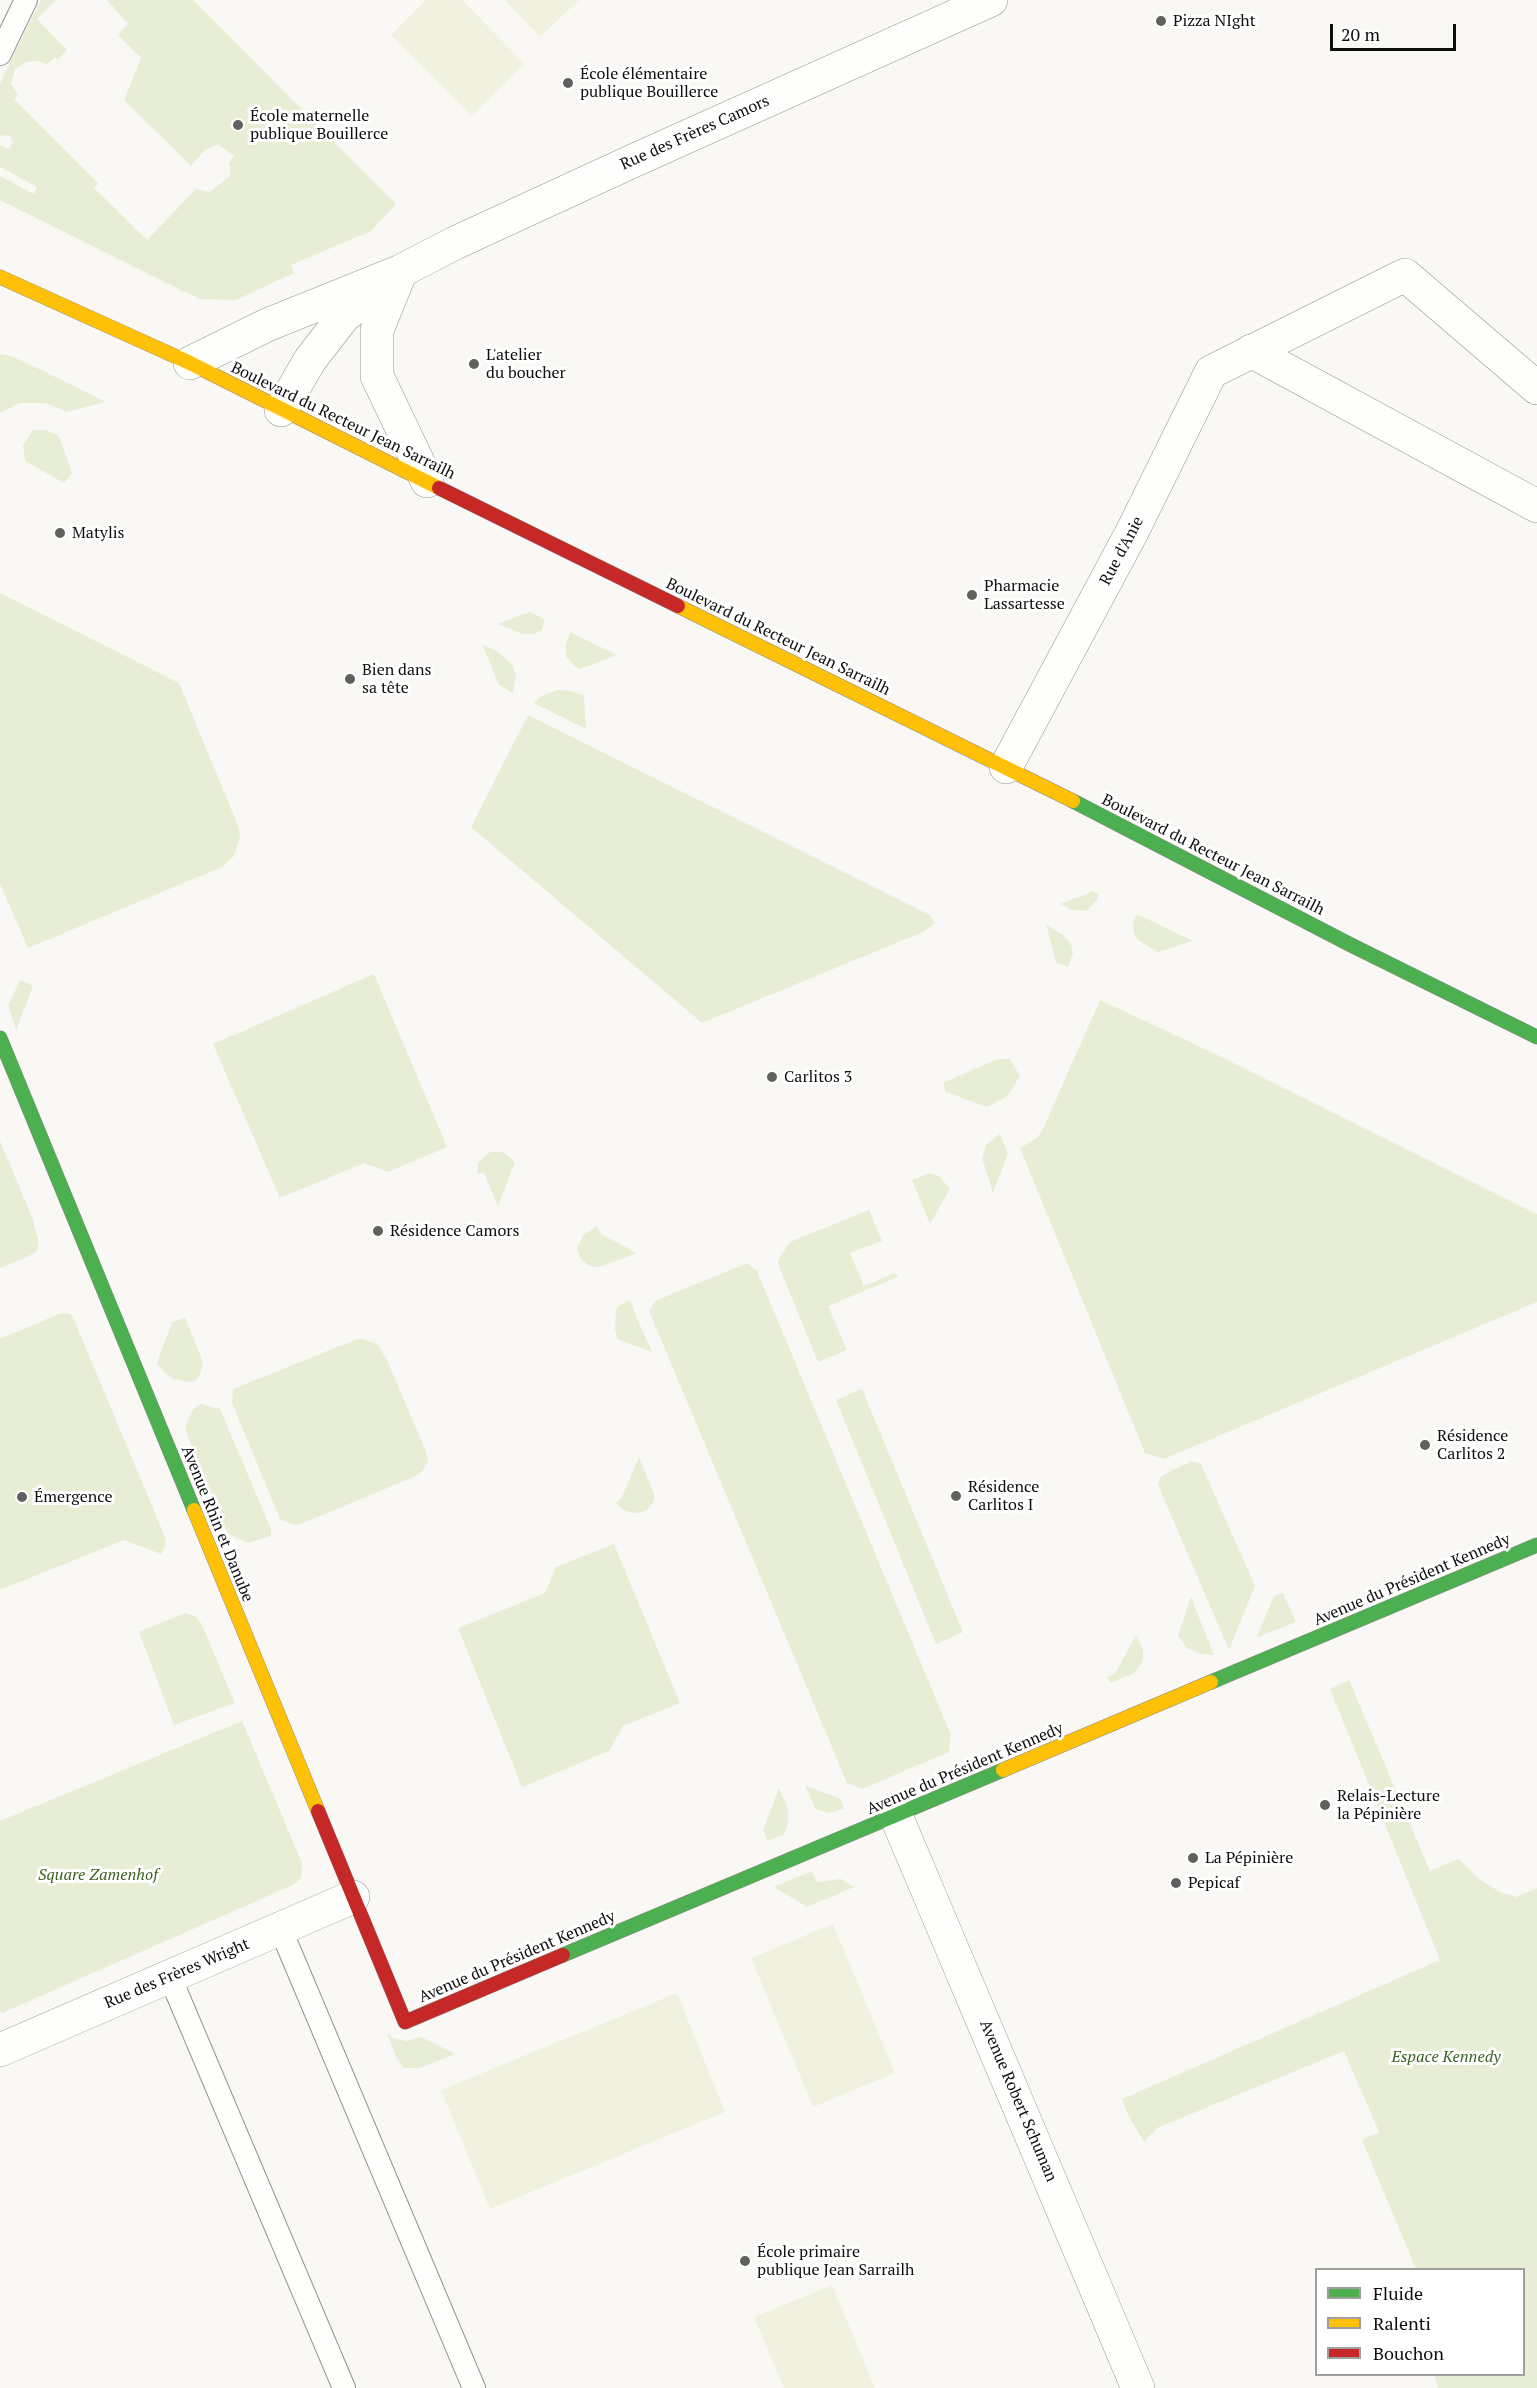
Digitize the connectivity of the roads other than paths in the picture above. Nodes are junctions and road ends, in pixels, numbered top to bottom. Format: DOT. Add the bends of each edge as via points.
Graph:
graph roads {
  1 [pos="26,0"];
  2 [pos="991,0"];
  3 [pos="0,54"];
  4 [pos="401,271"];
  5 [pos="0,277"];
  6 [pos="1251,351"];
  7 [pos="190,363"];
  8 [pos="1537,388"];
  9 [pos="281,410"];
  10 [pos="427,481"];
  11 [pos="1537,506"];
  12 [pos="1006,767"];
  13 [pos="1537,1037"];
  14 [pos="0,1038"];
  15 [pos="1537,1545"];
  16 [pos="896,1816"];
  17 [pos="353,1897"];
  18 [pos="281,1930"];
  19 [pos="170,1977"];
  20 [pos="405,2022"];
  21 [pos="0,2050"];
  22 [pos="344,2388"];
  23 [pos="474,2388"];
  24 [pos="1138,2388"];
  1 -- 3 [label="lane"];
  2 -- 4 [label="street, Rue des Frères Camors"];
  4 -- 7 [label="street, Rue des Frères Camors" via="267,325"];
  4 -- 9 [label="street, Rue des Frères Camors" via="344,316 310,360"];
  4 -- 10 [label="street" via="377,330 377,376"];
  5 -- 7 [label="street, Boulevard du Recteur Jean Sarrailh"];
  6 -- 8 [label="street, Rue d'Anie" via="1405,275"];
  6 -- 11 [label="street"];
  6 -- 12 [label="street, Rue d'Anie" via="1211,372 1132,532"];
  7 -- 9 [label="street, Boulevard du Recteur Jean Sarrailh"];
  9 -- 10 [label="street, Boulevard du Recteur Jean Sarrailh"];
  10 -- 12 [label="street, Boulevard du Recteur Jean Sarrailh"];
  12 -- 13 [label="street, Boulevard du Recteur Jean Sarrailh"];
  14 -- 17 [label="street, Avenue Rhin et Danube"];
  15 -- 16 [label="street, Avenue du Président Kennedy"];
  16 -- 20 [label="street, Avenue du Président Kennedy"];
  16 -- 24 [label="street, Avenue Robert Schuman"];
  17 -- 18 [label="street, Rue des Frères Wright"];
  17 -- 20 [label="street, Avenue Rhin et Danube"];
  18 -- 19 [label="street, Rue des Frères Wright"];
  18 -- 23 [label="lane"];
  19 -- 21 [label="street, Rue des Frères Wright"];
  19 -- 22 [label="lane"];
}
